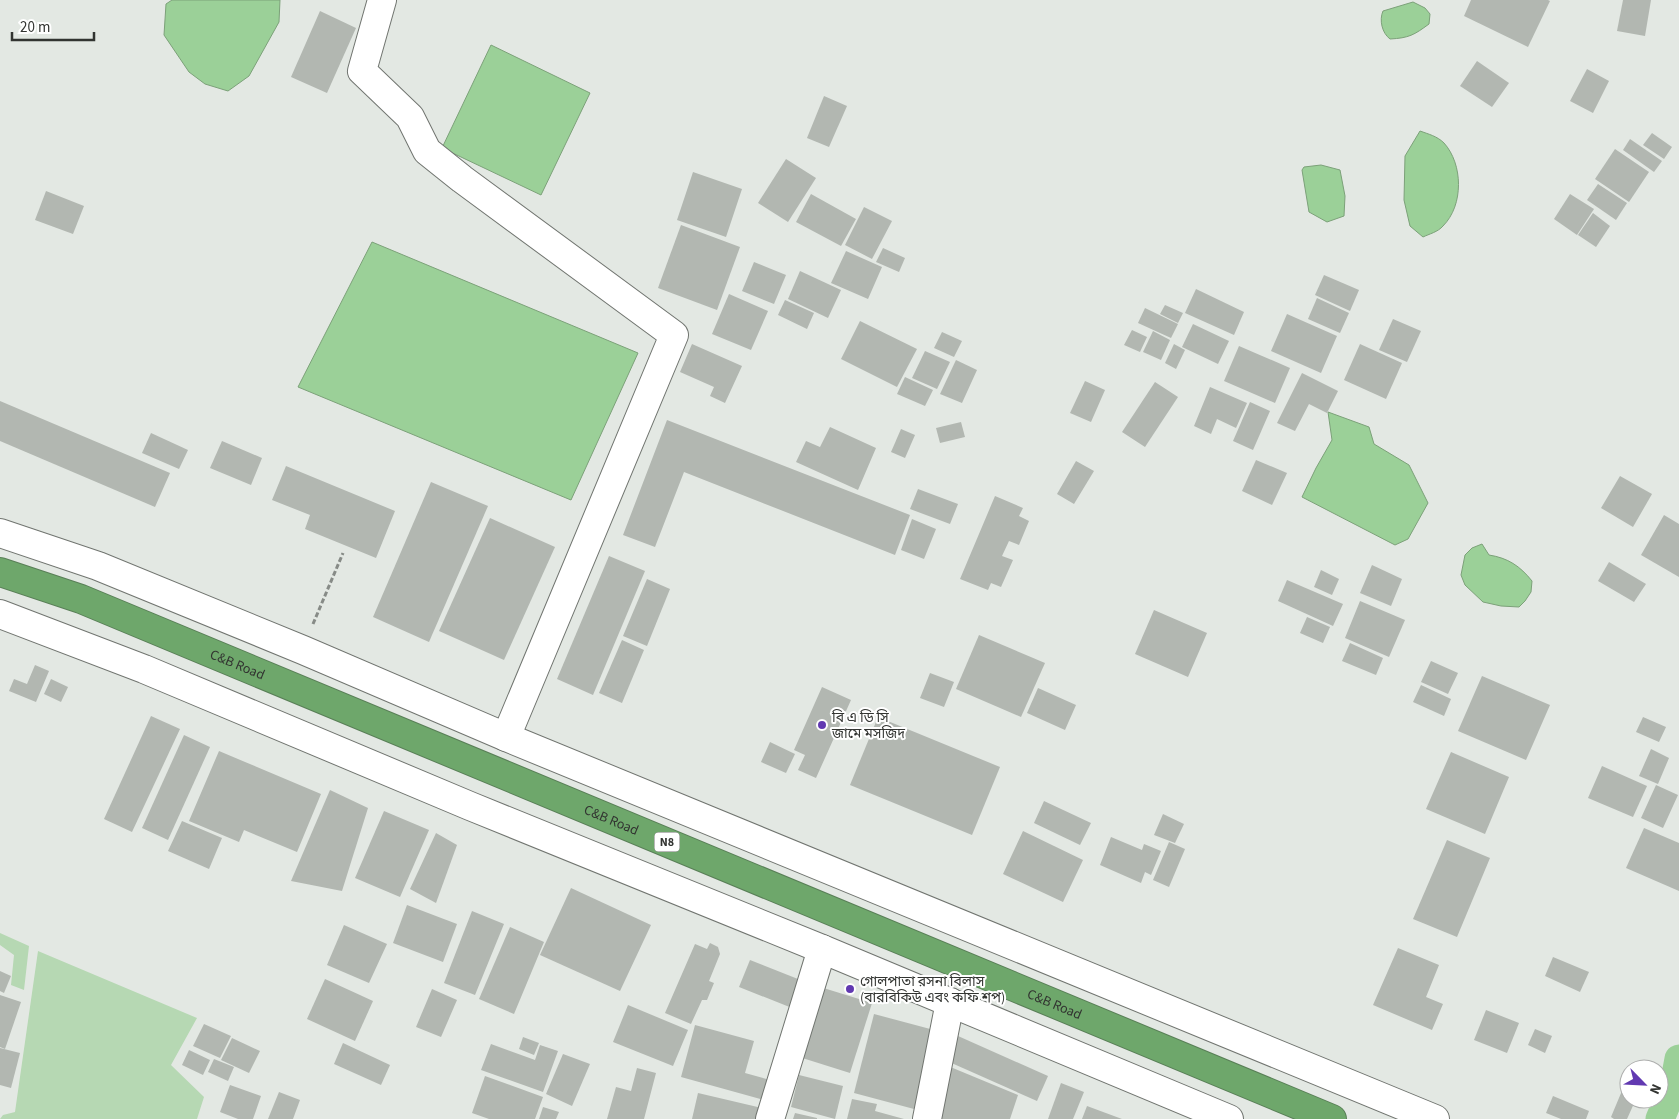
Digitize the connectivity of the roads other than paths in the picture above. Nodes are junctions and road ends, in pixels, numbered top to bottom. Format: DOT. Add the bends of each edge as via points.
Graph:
graph roads {
  1 [pos="382,0"];
  2 [pos="0,533"];
  3 [pos="0,572"];
  4 [pos="0,614"];
  5 [pos="506,737"];
  6 [pos="822,948"];
  7 [pos="950,1002"];
  8 [pos="770,1119"];
  9 [pos="927,1119"];
  10 [pos="1228,1119"];
  11 [pos="1332,1119"];
  12 [pos="1435,1119"];
  1 -- 5 [label="street" via="362,71 410,117 427,152 674,335"];
  2 -- 5 [label="street" via="98,566"];
  3 -- 11 [label="highway, C&B Road / N8" via="80,599"];
  4 -- 6 [label="street"];
  5 -- 12 [label="street"];
  6 -- 7 [label="street"];
  6 -- 8 [label="street"];
  7 -- 9 [label="street"];
  7 -- 10 [label="street"];
}
